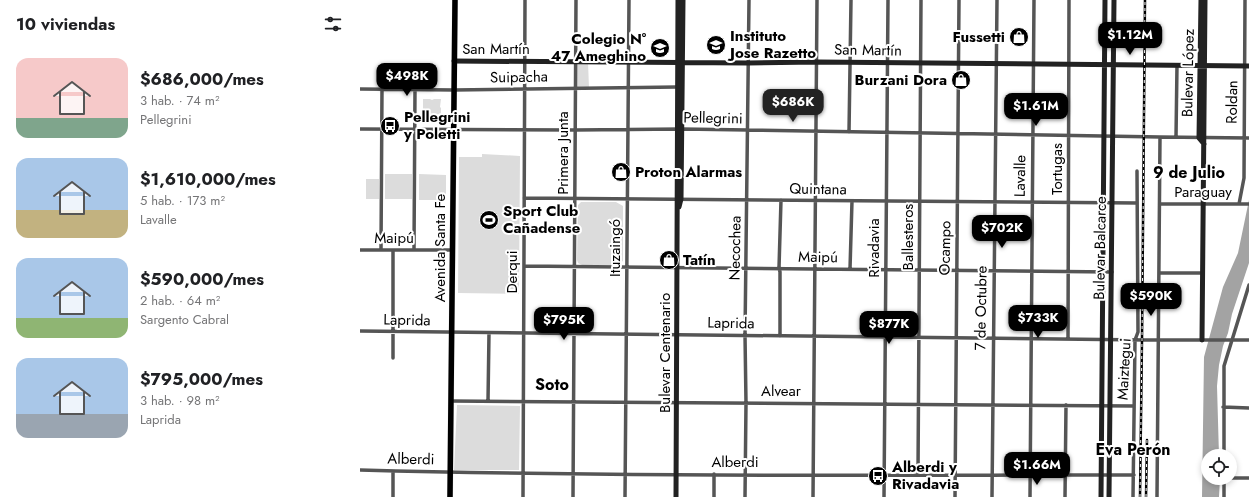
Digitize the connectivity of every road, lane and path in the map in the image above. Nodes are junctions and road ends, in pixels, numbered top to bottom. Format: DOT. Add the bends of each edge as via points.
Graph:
graph roads {
  1 [pos="454,0"];
  2 [pos="525,0"];
  3 [pos="576,0"];
  4 [pos="629,0"];
  5 [pos="678,0"];
  6 [pos="683,0"];
  7 [pos="749,0"];
  8 [pos="817,0"];
  9 [pos="851,0"];
  10 [pos="888,0"];
  11 [pos="921,0"];
  12 [pos="959,0"];
  13 [pos="997,0"];
  14 [pos="1034,0"];
  15 [pos="1069,0"];
  16 [pos="1105,0"];
  17 [pos="1114,0"];
  18 [pos="1201,0"];
  19 [pos="1205,0"];
  20 [pos="1245,0"];
  21 [pos="454,61"];
  22 [pos="525,61"];
  23 [pos="575,62"];
  24 [pos="628,62"];
  25 [pos="817,62"];
  26 [pos="850,62"];
  27 [pos="680,63"];
  28 [pos="748,63"];
  29 [pos="888,63"];
  30 [pos="920,63"];
  31 [pos="959,63"];
  32 [pos="996,64"];
  33 [pos="1033,64"];
  34 [pos="1069,64"];
  35 [pos="1104,65"];
  36 [pos="1114,65"];
  37 [pos="1177,65"];
  38 [pos="1202,66"];
  39 [pos="1247,66"];
  40 [pos="677,87"];
  41 [pos="628,88"];
  42 [pos="360,89"];
  43 [pos="382,89"];
  44 [pos="415,89"];
  45 [pos="525,89"];
  46 [pos="575,89"];
  47 [pos="454,90"];
  48 [pos="360,129"];
  49 [pos="381,129"];
  50 [pos="415,129"];
  51 [pos="524,129"];
  52 [pos="628,129"];
  53 [pos="679,129"];
  54 [pos="453,130"];
  55 [pos="575,130"];
  56 [pos="748,130"];
  57 [pos="816,131"];
  58 [pos="849,132"];
  59 [pos="887,132"];
  60 [pos="921,133"];
  61 [pos="958,134"];
  62 [pos="995,134"];
  63 [pos="1033,135"];
  64 [pos="1069,135"];
  65 [pos="1104,136"];
  66 [pos="1113,136"];
  67 [pos="1160,138"];
  68 [pos="1176,138"];
  69 [pos="1202,138"];
  70 [pos="1244,138"];
  71 [pos="1249,138"];
  72 [pos="1137,171"];
  73 [pos="524,198"];
  74 [pos="576,198"];
  75 [pos="627,199"];
  76 [pos="679,199"];
  77 [pos="748,200"];
  78 [pos="781,200"];
  79 [pos="815,200"];
  80 [pos="852,201"];
  81 [pos="886,201"];
  82 [pos="920,202"];
  83 [pos="958,202"];
  84 [pos="995,202"];
  85 [pos="1032,203"];
  86 [pos="1069,203"];
  87 [pos="1103,203"];
  88 [pos="1112,203"];
  89 [pos="1137,204"];
  90 [pos="1160,204"];
  91 [pos="1203,204"];
  92 [pos="1239,204"];
  93 [pos="1248,204"];
  94 [pos="360,250"];
  95 [pos="381,250"];
  96 [pos="393,250"];
  97 [pos="414,250"];
  98 [pos="452,250"];
  99 [pos="524,266"];
  100 [pos="575,266"];
  101 [pos="627,267"];
  102 [pos="678,267"];
  103 [pos="747,268"];
  104 [pos="779,268"];
  105 [pos="815,269"];
  106 [pos="850,269"];
  107 [pos="886,270"];
  108 [pos="920,270"];
  109 [pos="957,270"];
  110 [pos="994,270"];
  111 [pos="1032,271"];
  112 [pos="1069,271"];
  113 [pos="1102,272"];
  114 [pos="1112,272"];
  115 [pos="1159,273"];
  116 [pos="1203,273"];
  117 [pos="1249,285"];
  118 [pos="360,331"];
  119 [pos="393,332"];
  120 [pos="452,332"];
  121 [pos="489,333"];
  122 [pos="524,333"];
  123 [pos="574,334"];
  124 [pos="626,334"];
  125 [pos="677,335"];
  126 [pos="745,336"];
  127 [pos="780,336"];
  128 [pos="814,336"];
  129 [pos="886,337"];
  130 [pos="919,337"];
  131 [pos="956,338"];
  132 [pos="993,338"];
  133 [pos="1030,338"];
  134 [pos="1068,339"];
  135 [pos="1102,339"];
  136 [pos="1111,339"];
  137 [pos="1135,340"];
  138 [pos="1158,340"];
  139 [pos="1204,340"];
  140 [pos="1232,340"];
  141 [pos="1249,340"];
  142 [pos="393,358"];
  143 [pos="451,401"];
  144 [pos="488,401"];
  145 [pos="523,401"];
  146 [pos="574,402"];
  147 [pos="626,402"];
  148 [pos="677,402"];
  149 [pos="746,403"];
  150 [pos="813,404"];
  151 [pos="885,404"];
  152 [pos="919,404"];
  153 [pos="956,405"];
  154 [pos="992,405"];
  155 [pos="1030,405"];
  156 [pos="1066,405"];
  157 [pos="1101,406"];
  158 [pos="1111,406"];
  159 [pos="1134,406"];
  160 [pos="1223,407"];
  161 [pos="1249,408"];
  162 [pos="1224,449"];
  163 [pos="360,470"];
  164 [pos="393,471"];
  165 [pos="450,472"];
  166 [pos="523,473"];
  167 [pos="573,473"];
  168 [pos="625,474"];
  169 [pos="676,474"];
  170 [pos="714,474"];
  171 [pos="744,474"];
  172 [pos="813,475"];
  173 [pos="884,475"];
  174 [pos="918,475"];
  175 [pos="955,475"];
  176 [pos="992,475"];
  177 [pos="1030,475"];
  178 [pos="1101,475"];
  179 [pos="1110,475"];
  180 [pos="1134,475"];
  181 [pos="1065,476"];
  182 [pos="1237,478"];
  183 [pos="1249,478"];
  184 [pos="1224,485"];
  185 [pos="393,497"];
  186 [pos="450,497"];
  187 [pos="523,497"];
  188 [pos="573,497"];
  189 [pos="625,497"];
  190 [pos="676,497"];
  191 [pos="714,497"];
  192 [pos="744,497"];
  193 [pos="813,497"];
  194 [pos="884,497"];
  195 [pos="955,497"];
  196 [pos="992,497"];
  197 [pos="1030,497"];
  198 [pos="1065,497"];
  199 [pos="1101,497"];
  200 [pos="1109,497"];
  201 [pos="1133,497"];
  202 [pos="1157,497"];
  203 [pos="1224,497"];
  1 -- 21 [label="main road, Avenida Santa Fe"];
  2 -- 22 [label="street, Derqui"];
  3 -- 23 [label="street, Primera Junta"];
  4 -- 24 [label="street, Ituzaingó"];
  5 -- 27 [label="main road, Bulevar Centenario"];
  6 -- 27 [label="main road, Bulevar Centenario"];
  7 -- 28 [label="street, Necochea"];
  8 -- 25 [label="street"];
  9 -- 26 [label="street"];
  10 -- 29 [label="street, Rivadavia"];
  11 -- 30 [label="street, Ballesteros"];
  12 -- 31 [label="street, Ocampo"];
  13 -- 32 [label="street, 7 de Octubre"];
  14 -- 33 [label="street, Lavalle"];
  15 -- 34 [label="street, Tortugas"];
  16 -- 35 [label="main road, Bulevar Balcarce"];
  17 -- 36 [label="main road, Bulevar Balcarce"];
  18 -- 38 [label="main road, Bulevar López"];
  19 -- 38 [label="main road, Bulevar López"];
  20 -- 39 [label="street, Roldan"];
  21 -- 22 [label="main road, San Martín"];
  21 -- 47 [label="main road, Avenida Santa Fe"];
  22 -- 23 [label="main road, San Martín"];
  22 -- 45 [label="street, Derqui"];
  23 -- 24 [label="main road, San Martín"];
  23 -- 46 [label="street, Primera Junta"];
  24 -- 27 [label="main road, San Martín"];
  24 -- 41 [label="street, Ituzaingó"];
  25 -- 26 [label="main road, San Martín"];
  25 -- 28 [label="main road, San Martín"];
  25 -- 57 [label="street"];
  26 -- 29 [label="main road, San Martín"];
  26 -- 58 [label="street"];
  27 -- 28 [label="main road, San Martín"];
  27 -- 40 [label="main road, Bulevar Centenario"];
  27 -- 53 [label="main road, Bulevar Centenario"];
  28 -- 56 [label="street, Necochea"];
  29 -- 30 [label="main road, San Martín"];
  29 -- 59 [label="street, Rivadavia"];
  30 -- 31 [label="main road, San Martín"];
  30 -- 60 [label="street, Ballesteros"];
  31 -- 32 [label="main road, San Martín"];
  31 -- 61 [label="street, Ocampo"];
  32 -- 33 [label="main road, San Martín"];
  32 -- 62 [label="street, 7 de Octubre"];
  33 -- 34 [label="main road, San Martín"];
  33 -- 63 [label="street, Lavalle"];
  34 -- 35 [label="main road, San Martín"];
  34 -- 64 [label="street, Tortugas"];
  35 -- 36 [label="main road, San Martín"];
  35 -- 65 [label="main road, Bulevar Balcarce"];
  36 -- 37 [label="main road, San Martín"];
  36 -- 66 [label="main road, Bulevar Balcarce"];
  37 -- 38 [label="main road, San Martín"];
  37 -- 68 [label="street"];
  38 -- 39 [label="main road, San Martín"];
  38 -- 69 [label="main road, Bulevar López"];
  39 -- 70 [label="street, Roldan"];
  40 -- 41 [label="street, Suipacha"];
  40 -- 53 [label="main road, Bulevar Centenario"];
  41 -- 46 [label="street, Suipacha"];
  41 -- 52 [label="street, Ituzaingó"];
  42 -- 43 [label="street, Suipacha"];
  43 -- 44 [label="street, Suipacha"];
  43 -- 49 [label="street"];
  44 -- 47 [label="street, Suipacha"];
  44 -- 50 [label="street"];
  45 -- 46 [label="street, Suipacha"];
  45 -- 47 [label="street, Suipacha"];
  45 -- 51 [label="street, Derqui"];
  46 -- 55 [label="street, Primera Junta"];
  47 -- 54 [label="main road, Avenida Santa Fe"];
  48 -- 49 [label="street, Pellegrini"];
  49 -- 50 [label="street, Pellegrini"];
  49 -- 95 [label="street"];
  50 -- 54 [label="street, Pellegrini"];
  50 -- 97 [label="street"];
  51 -- 54 [label="street, Pellegrini"];
  51 -- 55 [label="street, Pellegrini"];
  51 -- 73 [label="street, Derqui"];
  52 -- 53 [label="street, Pellegrini"];
  52 -- 55 [label="street, Pellegrini"];
  52 -- 75 [label="street, Ituzaingó"];
  53 -- 56 [label="street, Pellegrini"];
  53 -- 76 [label="main road, Bulevar Centenario"];
  54 -- 98 [label="main road, Avenida Santa Fe"];
  55 -- 74 [label="street, Primera Junta"];
  56 -- 57 [label="street, Pellegrini"];
  56 -- 77 [label="street, Necochea"];
  57 -- 58 [label="street, Pellegrini"];
  57 -- 79 [label="street"];
  58 -- 59 [label="street, Pellegrini"];
  59 -- 60 [label="street, Pellegrini"];
  59 -- 81 [label="street, Rivadavia"];
  60 -- 61 [label="street, Pellegrini"];
  60 -- 82 [label="street, Ballesteros"];
  61 -- 62 [label="street, Pellegrini"];
  61 -- 83 [label="street, Ocampo"];
  62 -- 63 [label="street, Pellegrini"];
  62 -- 84 [label="street, 7 de Octubre"];
  63 -- 64 [label="street, Pellegrini"];
  63 -- 85 [label="street, Lavalle"];
  64 -- 65 [label="street, Pellegrini"];
  64 -- 86 [label="street, Tortugas"];
  65 -- 66 [label="street, Pellegrini"];
  65 -- 87 [label="main road, Bulevar Balcarce"];
  66 -- 67 [label="street, Pellegrini"];
  66 -- 88 [label="main road, Bulevar Balcarce"];
  67 -- 68 [label="street, Pellegrini"];
  67 -- 90 [label="street"];
  68 -- 69 [label="street, Pellegrini"];
  69 -- 70 [label="street, Pellegrini"];
  69 -- 91 [label="main road, Bulevar López"];
  70 -- 71 [label="street, Pellegrini"];
  70 -- 92 [label="street, Roldan" via="1244,178"];
  72 -- 89 [label="street, Maiztegui"];
  73 -- 74 [label="street, Quintana"];
  73 -- 99 [label="street, Derqui"];
  74 -- 75 [label="street, Quintana"];
  74 -- 100 [label="street, Primera Junta"];
  75 -- 76 [label="street, Quintana"];
  75 -- 101 [label="street, Ituzaingó"];
  76 -- 77 [label="street, Quintana"];
  76 -- 102 [label="main road, Bulevar Centenario"];
  77 -- 78 [label="street, Quintana"];
  77 -- 103 [label="street, Necochea"];
  78 -- 79 [label="street, Quintana"];
  78 -- 104 [label="street"];
  79 -- 80 [label="street, Quintana"];
  79 -- 105 [label="street"];
  80 -- 81 [label="street, Quintana"];
  80 -- 106 [label="street"];
  81 -- 82 [label="street, Quintana"];
  81 -- 107 [label="street, Rivadavia"];
  82 -- 83 [label="street, Quintana"];
  82 -- 108 [label="street, Ballesteros"];
  83 -- 84 [label="street, Quintana"];
  83 -- 109 [label="street, Ocampo"];
  84 -- 85 [label="street, Quintana"];
  84 -- 110 [label="street, 7 de Octubre"];
  85 -- 86 [label="street, Quintana"];
  85 -- 111 [label="street, Lavalle"];
  86 -- 87 [label="street, Quintana"];
  86 -- 112 [label="street, Tortugas"];
  87 -- 88 [label="street, Quintana"];
  87 -- 113 [label="main road, Bulevar Balcarce"];
  88 -- 89 [label="street, Quintana"];
  88 -- 114 [label="main road, Bulevar Balcarce"];
  89 -- 137 [label="street, Maiztegui" via="1138,332"];
  90 -- 91 [label="street, Paraguay"];
  90 -- 115 [label="street"];
  91 -- 92 [label="street, Paraguay"];
  91 -- 116 [label="main road, Bulevar López"];
  92 -- 93 [label="street, Paraguay"];
  94 -- 95 [label="street, Maipú"];
  95 -- 96 [label="street, Maipú"];
  96 -- 97 [label="street, Maipú"];
  96 -- 119 [label="street"];
  97 -- 98 [label="street, Maipú"];
  98 -- 120 [label="main road, Avenida Santa Fe"];
  99 -- 100 [label="street, Maipú"];
  99 -- 122 [label="street, Derqui"];
  100 -- 101 [label="street, Maipú"];
  100 -- 123 [label="street, Primera Junta"];
  101 -- 102 [label="street, Maipú"];
  101 -- 124 [label="street, Ituzaingó"];
  102 -- 103 [label="street, Maipú"];
  102 -- 125 [label="main road, Bulevar Centenario"];
  103 -- 104 [label="street, Maipú"];
  103 -- 126 [label="street, Necochea"];
  104 -- 105 [label="street, Maipú"];
  104 -- 127 [label="street"];
  105 -- 106 [label="street, Maipú"];
  105 -- 128 [label="street"];
  106 -- 107 [label="street, Maipú"];
  107 -- 108 [label="street, Maipú"];
  107 -- 129 [label="street, Rivadavia"];
  108 -- 109 [label="street, Maipú"];
  108 -- 130 [label="street, Ballesteros"];
  109 -- 110 [label="street, Maipú"];
  109 -- 131 [label="street, Ocampo"];
  110 -- 111 [label="street, Maipú"];
  110 -- 132 [label="street, 7 de Octubre"];
  111 -- 112 [label="street, Maipú"];
  111 -- 133 [label="street, Lavalle"];
  112 -- 113 [label="street, Maipú"];
  112 -- 134 [label="street, Tortugas"];
  113 -- 114 [label="street, Maipú"];
  113 -- 135 [label="main road, Bulevar Balcarce"];
  114 -- 136 [label="main road, Bulevar Balcarce"];
  115 -- 116 [label="street"];
  115 -- 138 [label="street"];
  116 -- 139 [label="main road, Bulevar López"];
  117 -- 140 [label="street"];
  118 -- 119 [label="street, Laprida"];
  119 -- 120 [label="street, Laprida"];
  119 -- 142 [label="street"];
  120 -- 121 [label="street, Laprida"];
  120 -- 143 [label="main road, Avenida Santa Fe"];
  121 -- 122 [label="street, Laprida"];
  121 -- 144 [label="street"];
  122 -- 123 [label="street, Laprida"];
  122 -- 145 [label="street, Derqui"];
  123 -- 124 [label="street, Laprida"];
  123 -- 146 [label="street, Primera Junta"];
  124 -- 125 [label="street, Laprida"];
  124 -- 147 [label="street, Ituzaingó"];
  125 -- 126 [label="street, Laprida"];
  125 -- 148 [label="main road, Bulevar Centenario"];
  126 -- 127 [label="street, Laprida"];
  126 -- 149 [label="street, Necochea"];
  127 -- 128 [label="street, Laprida"];
  128 -- 129 [label="street, Laprida"];
  128 -- 150 [label="street"];
  129 -- 130 [label="street, Laprida"];
  129 -- 151 [label="street, Rivadavia"];
  130 -- 131 [label="street, Laprida"];
  130 -- 152 [label="street, Ballesteros"];
  131 -- 132 [label="street, Laprida"];
  131 -- 153 [label="street, Ocampo"];
  132 -- 133 [label="street, Laprida"];
  132 -- 154 [label="street, 7 de Octubre"];
  133 -- 134 [label="street, Laprida"];
  133 -- 155 [label="street, Lavalle"];
  134 -- 135 [label="street, Laprida"];
  135 -- 136 [label="street, Laprida"];
  135 -- 157 [label="main road, Bulevar Balcarce"];
  136 -- 137 [label="street, Laprida"];
  136 -- 158 [label="main road, Bulevar Balcarce"];
  137 -- 138 [label="street"];
  137 -- 159 [label="street, Maiztegui"];
  138 -- 139 [label="street"];
  138 -- 202 [label="street"];
  139 -- 140 [label="street"];
  140 -- 141 [label="street"];
  140 -- 160 [label="street" via="1224,366"];
  143 -- 144 [label="street, Alvear"];
  143 -- 165 [label="main road, Avenida Santa Fe"];
  144 -- 145 [label="street, Alvear"];
  145 -- 146 [label="street, Alvear"];
  145 -- 166 [label="street, Derqui"];
  146 -- 147 [label="street, Alvear"];
  146 -- 167 [label="street, Primera Junta"];
  147 -- 148 [label="street, Alvear"];
  147 -- 168 [label="street, Ituzaingó"];
  148 -- 149 [label="street, Alvear"];
  148 -- 169 [label="main road, Bulevar Centenario"];
  149 -- 150 [label="street, Alvear"];
  149 -- 171 [label="street, Necochea"];
  150 -- 151 [label="street, Alvear"];
  150 -- 172 [label="street"];
  151 -- 152 [label="street, Alvear"];
  151 -- 173 [label="street, Rivadavia"];
  152 -- 153 [label="street, Alvear"];
  152 -- 174 [label="street, Ballesteros"];
  153 -- 154 [label="street, Alvear"];
  153 -- 175 [label="street, Ocampo"];
  154 -- 155 [label="street, Alvear"];
  154 -- 176 [label="street, 7 de Octubre"];
  155 -- 156 [label="street, Alvear"];
  155 -- 177 [label="street, Lavalle"];
  156 -- 157 [label="street, Alvear"];
  156 -- 181 [label="street"];
  157 -- 158 [label="street, Alvear"];
  157 -- 178 [label="main road, Bulevar Balcarce"];
  158 -- 159 [label="street, Alvear"];
  158 -- 179 [label="main road, Bulevar Balcarce"];
  159 -- 180 [label="street, Maiztegui"];
  160 -- 161 [label="street"];
  160 -- 162 [label="street"];
  163 -- 164 [label="street, Alberdi"];
  164 -- 165 [label="street, Alberdi"];
  164 -- 185 [label="street"];
  165 -- 166 [label="street, Alberdi"];
  165 -- 186 [label="main road, Avenida Santa Fe"];
  166 -- 167 [label="street, Alberdi"];
  166 -- 187 [label="street, Derqui"];
  167 -- 168 [label="street, Alberdi"];
  167 -- 188 [label="street, Primera Junta"];
  168 -- 169 [label="street, Alberdi"];
  168 -- 189 [label="street, Ituzaingó"];
  169 -- 170 [label="street, Alberdi"];
  169 -- 190 [label="main road, Bulevar Centenario"];
  170 -- 171 [label="street, Alberdi"];
  170 -- 191 [label="street"];
  171 -- 172 [label="street, Alberdi"];
  171 -- 192 [label="street, Necochea"];
  172 -- 173 [label="street, Alberdi"];
  172 -- 193 [label="street"];
  173 -- 174 [label="street, Alberdi"];
  173 -- 194 [label="street, Rivadavia"];
  174 -- 175 [label="street, Alberdi"];
  175 -- 176 [label="street, Alberdi"];
  175 -- 195 [label="street, Ocampo"];
  176 -- 177 [label="street, Alberdi"];
  176 -- 196 [label="street, 7 de Octubre"];
  177 -- 181 [label="street, Alberdi"];
  177 -- 197 [label="street, Lavalle"];
  178 -- 179 [label="street, Alberdi"];
  178 -- 181 [label="street, Alberdi"];
  178 -- 199 [label="main road, Bulevar Balcarce"];
  179 -- 180 [label="street, Alberdi"];
  179 -- 200 [label="main road, Bulevar Balcarce"];
  180 -- 201 [label="street, Maiztegui"];
  181 -- 198 [label="street"];
  182 -- 183 [label="street"];
  184 -- 203 [label="street"];
}
